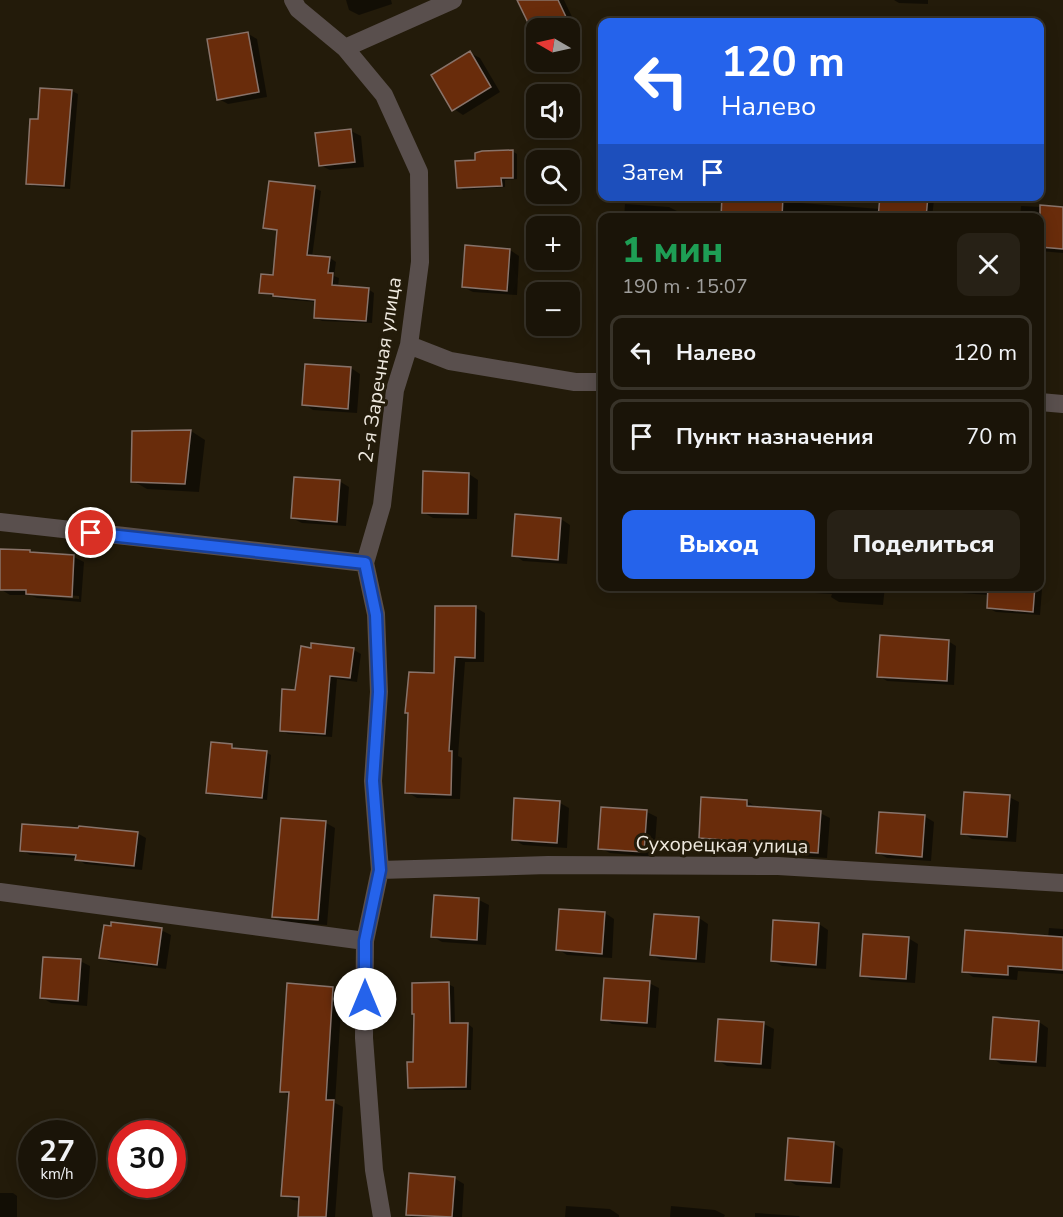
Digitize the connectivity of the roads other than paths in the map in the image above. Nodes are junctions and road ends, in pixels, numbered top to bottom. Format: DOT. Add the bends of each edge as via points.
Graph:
graph roads {
  1 [pos="293,0"];
  2 [pos="453,0"];
  3 [pos="345,48"];
  4 [pos="409,345"];
  5 [pos="598,382"];
  6 [pos="1044,402"];
  7 [pos="1063,404"];
  8 [pos="0,522"];
  9 [pos="365,563"];
  10 [pos="380,870"];
  11 [pos="1063,883"];
  12 [pos="0,892"];
  13 [pos="365,941"];
  14 [pos="382,1217"];
  1 -- 3 [label="street, 2-я Заречная улица" via="298,9"];
  2 -- 3 [label="street"];
  3 -- 4 [label="street, 2-я Заречная улица" via="384,95 419,172 420,262"];
  4 -- 5 [label="street" via="450,362 575,382"];
  4 -- 9 [label="street, 2-я Заречная улица" via="395,390 382,505"];
  6 -- 7 [label="street"];
  8 -- 9 [label="street"];
  9 -- 10 [label="street, 2-я Заречная улица" via="376,615 379,692 373,781"];
  10 -- 11 [label="street, Сухорецкая улица" via="548,865 778,866"];
  10 -- 13 [label="street, 2-я Заречная улица"];
  12 -- 13 [label="street"];
  13 -- 14 [label="street, 2-я Заречная улица" via="364,1038 374,1170"];
}
